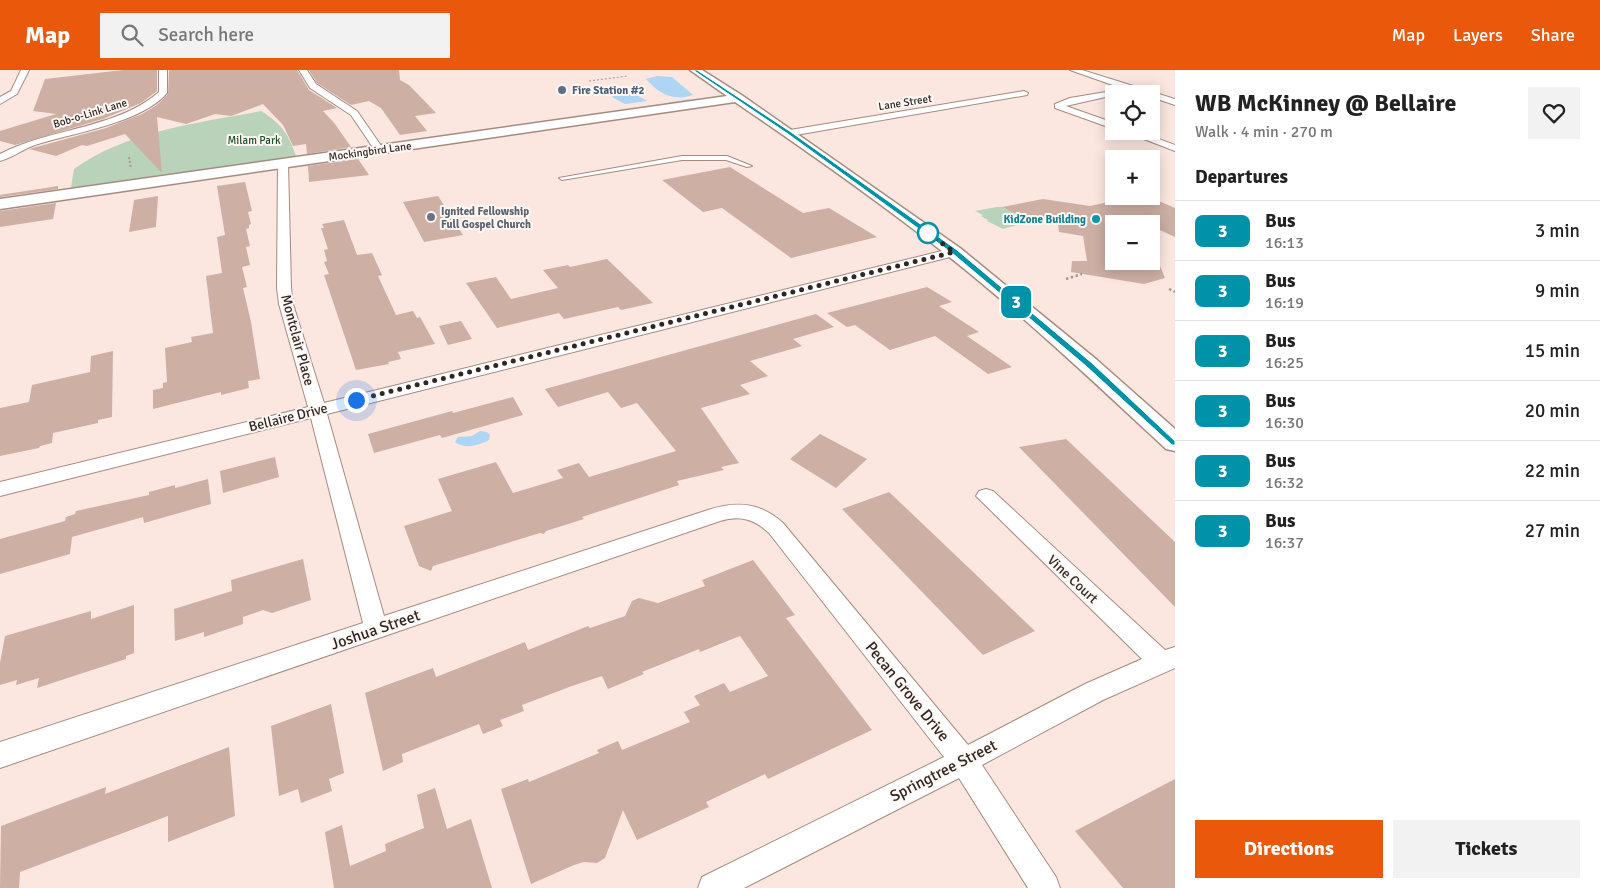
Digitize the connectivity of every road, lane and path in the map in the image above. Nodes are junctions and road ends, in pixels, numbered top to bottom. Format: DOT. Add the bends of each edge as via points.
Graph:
graph roads {
  1 [pos="25,70"];
  2 [pos="163,70"];
  3 [pos="303,70"];
  4 [pos="695,70"];
  5 [pos="1074,70"];
  6 [pos="628,76"];
  7 [pos="589,81"];
  8 [pos="1122,85"];
  9 [pos="1024,93"];
  10 [pos="1105,95"];
  11 [pos="1160,97"];
  12 [pos="739,98"];
  13 [pos="0,101"];
  14 [pos="1175,102"];
  15 [pos="1105,123"];
  16 [pos="790,133"];
  17 [pos="1152,140"];
  18 [pos="1175,148"];
  19 [pos="379,150"];
  20 [pos="0,158"];
  21 [pos="283,163"];
  22 [pos="749,166"];
  23 [pos="562,178"];
  24 [pos="0,204"];
  25 [pos="954,252"];
  26 [pos="1082,274"];
  27 [pos="1066,279"];
  28 [pos="1169,289"];
  29 [pos="1175,292"];
  30 [pos="317,410"];
  31 [pos="1175,443"];
  32 [pos="0,489"];
  33 [pos="986,496"];
  34 [pos="750,511"];
  35 [pos="376,629"];
  36 [pos="1168,659"];
  37 [pos="0,755"];
  38 [pos="964,760"];
  39 [pos="713,888"];
  40 [pos="1045,888"];
  1 -- 13 [label="street" via="14,92"];
  2 -- 20 [label="street, Bob-o-Link Lane" via="163,93 148,105 38,141"];
  3 -- 19 [label="street" via="313,86 354,113"];
  4 -- 12 [label="main road"];
  5 -- 8 [label="street"];
  6 -- 7 [label="path"];
  9 -- 16 [label="street, Lane Street"];
  10 -- 15 [label="street" via="1058,106"];
  11 -- 14 [label="street"];
  12 -- 16 [label="main road"];
  12 -- 19 [label="main road, Mockingbird Lane"];
  16 -- 25 [label="main road"];
  17 -- 18 [label="street"];
  19 -- 21 [label="main road, Mockingbird Lane"];
  21 -- 24 [label="main road, Mockingbird Lane"];
  21 -- 30 [label="street, Montclair Place" via="285,296"];
  22 -- 23 [label="lane" via="727,158 682,158"];
  25 -- 30 [label="street, Bellaire Drive"];
  25 -- 31 [label="main road" via="1089,365"];
  26 -- 27 [label="path"];
  28 -- 29 [label="path"];
  30 -- 32 [label="street, Bellaire Drive"];
  30 -- 35 [label="street, Montclair Place"];
  33 -- 36 [label="street, Vine Court"];
  34 -- 35 [label="street, Joshua Street" via="722,513"];
  34 -- 38 [label="street, Pecan Grove Drive" via="763,516 776,528"];
  35 -- 37 [label="street, Joshua Street"];
  36 -- 38 [label="street, Springtree Street" via="1073,702"];
  38 -- 39 [label="street, Springtree Street"];
  38 -- 40 [label="street, Pecan Grove Drive"];
}
